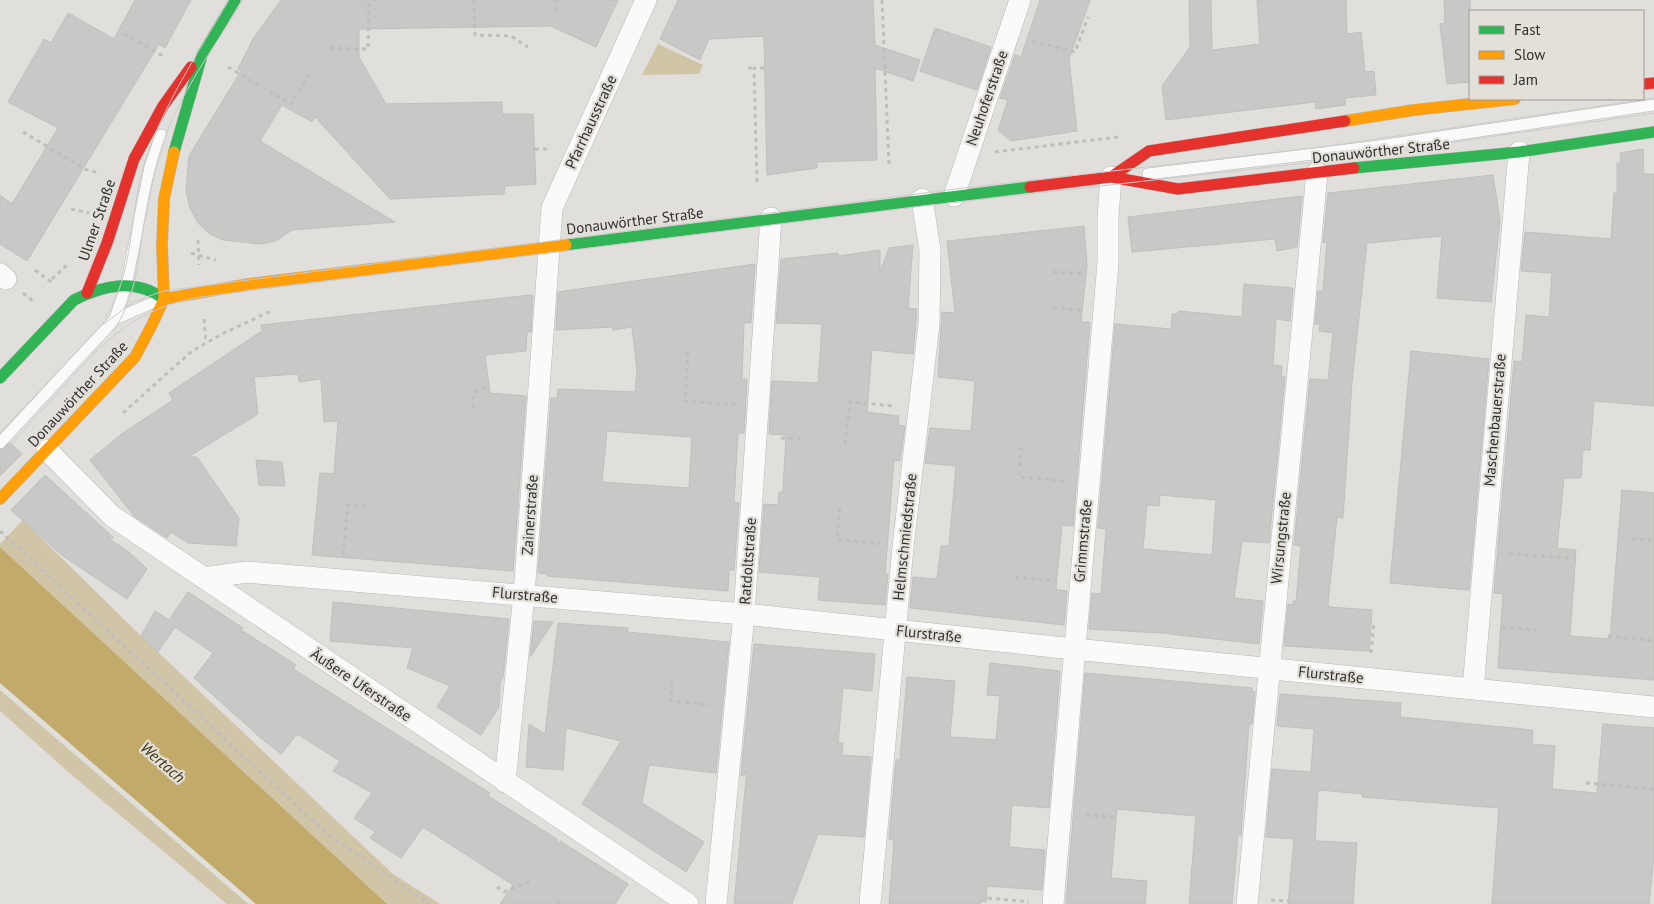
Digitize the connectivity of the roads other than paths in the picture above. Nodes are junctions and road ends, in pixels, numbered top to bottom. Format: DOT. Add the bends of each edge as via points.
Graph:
graph roads {
  1 [pos="235,0"];
  2 [pos="646,0"];
  3 [pos="1020,0"];
  4 [pos="202,54"];
  5 [pos="1507,100"];
  6 [pos="1654,105"];
  7 [pos="1654,132"];
  8 [pos="1519,152"];
  9 [pos="1317,173"];
  10 [pos="1111,177"];
  11 [pos="954,196"];
  12 [pos="922,200"];
  13 [pos="772,218"];
  14 [pos="549,247"];
  15 [pos="126,285"];
  16 [pos="87,293"];
  17 [pos="164,299"];
  18 [pos="115,318"];
  19 [pos="0,378"];
  20 [pos="0,443"];
  21 [pos="47,450"];
  22 [pos="0,499"];
  23 [pos="203,578"];
  24 [pos="524,595"];
  25 [pos="744,614"];
  26 [pos="895,630"];
  27 [pos="1074,649"];
  28 [pos="1269,669"];
  29 [pos="1473,689"];
  30 [pos="1654,707"];
  31 [pos="505,782"];
  32 [pos="1043,903"];
  33 [pos="688,904"];
  34 [pos="716,904"];
  35 [pos="870,904"];
  36 [pos="1248,904"];
  1 -- 4 [label="main road, Ulmer Straße"];
  2 -- 14 [label="street, Pfarrhausstraße" via="552,208"];
  3 -- 11 [label="street, Neuhoferstraße"];
  4 -- 15 [label="lane" via="157,143 143,195"];
  4 -- 16 [label="main road, Ulmer Straße" via="163,106 134,159"];
  4 -- 17 [label="main road, Ulmer Straße" via="176,141 164,199"];
  5 -- 10 [label="main road, Donauwörther Straße" via="1414,110 1149,151"];
  6 -- 10 [label="lane" via="1369,147"];
  7 -- 8 [label="main road, Donauwörther Straße"];
  8 -- 9 [label="main road, Donauwörther Straße"];
  8 -- 29 [label="street, Maschenbauerstraße"];
  9 -- 10 [label="main road, Donauwörther Straße" via="1178,190"];
  9 -- 28 [label="street, Wirsungstraße"];
  10 -- 11 [label="main road, Donauwörther Straße"];
  10 -- 27 [label="street, Grimmstraße" via="1108,263"];
  11 -- 12 [label="main road, Donauwörther Straße"];
  12 -- 13 [label="main road, Donauwörther Straße"];
  12 -- 26 [label="street, Helmschmiedstraße" via="930,250 930,288"];
  13 -- 14 [label="main road, Donauwörther Straße"];
  13 -- 25 [label="street, Ratdoltstraße"];
  14 -- 17 [label="main road, Donauwörther Straße" via="249,284"];
  14 -- 24 [label="street, Zainerstraße"];
  15 -- 16 [label="main road" via="107,286"];
  15 -- 17 [label="main road" via="157,292"];
  15 -- 18 [label="lane"];
  16 -- 19 [label="main road" via="74,300"];
  17 -- 18 [label="lane"];
  17 -- 21 [label="main road, Donauwörther Straße" via="135,357"];
  18 -- 20 [label="lane"];
  21 -- 22 [label="main road, Donauwörther Straße"];
  21 -- 23 [label="street, Äußere Uferstraße" via="112,516"];
  23 -- 24 [label="street, Flurstraße" via="247,572"];
  23 -- 31 [label="street, Äußere Uferstraße"];
  24 -- 25 [label="street, Flurstraße"];
  24 -- 31 [label="street, Zainerstraße"];
  25 -- 26 [label="street, Flurstraße"];
  25 -- 34 [label="street, Ratdoltstraße"];
  26 -- 27 [label="street, Flurstraße"];
  26 -- 35 [label="street, Helmschmiedstraße"];
  27 -- 28 [label="street, Flurstraße"];
  27 -- 32 [label="street, Grimmstraße"];
  28 -- 29 [label="street, Flurstraße"];
  28 -- 36 [label="street, Wirsungstraße"];
  29 -- 30 [label="street, Flurstraße"];
  31 -- 33 [label="street, Äußere Uferstraße"];
}
